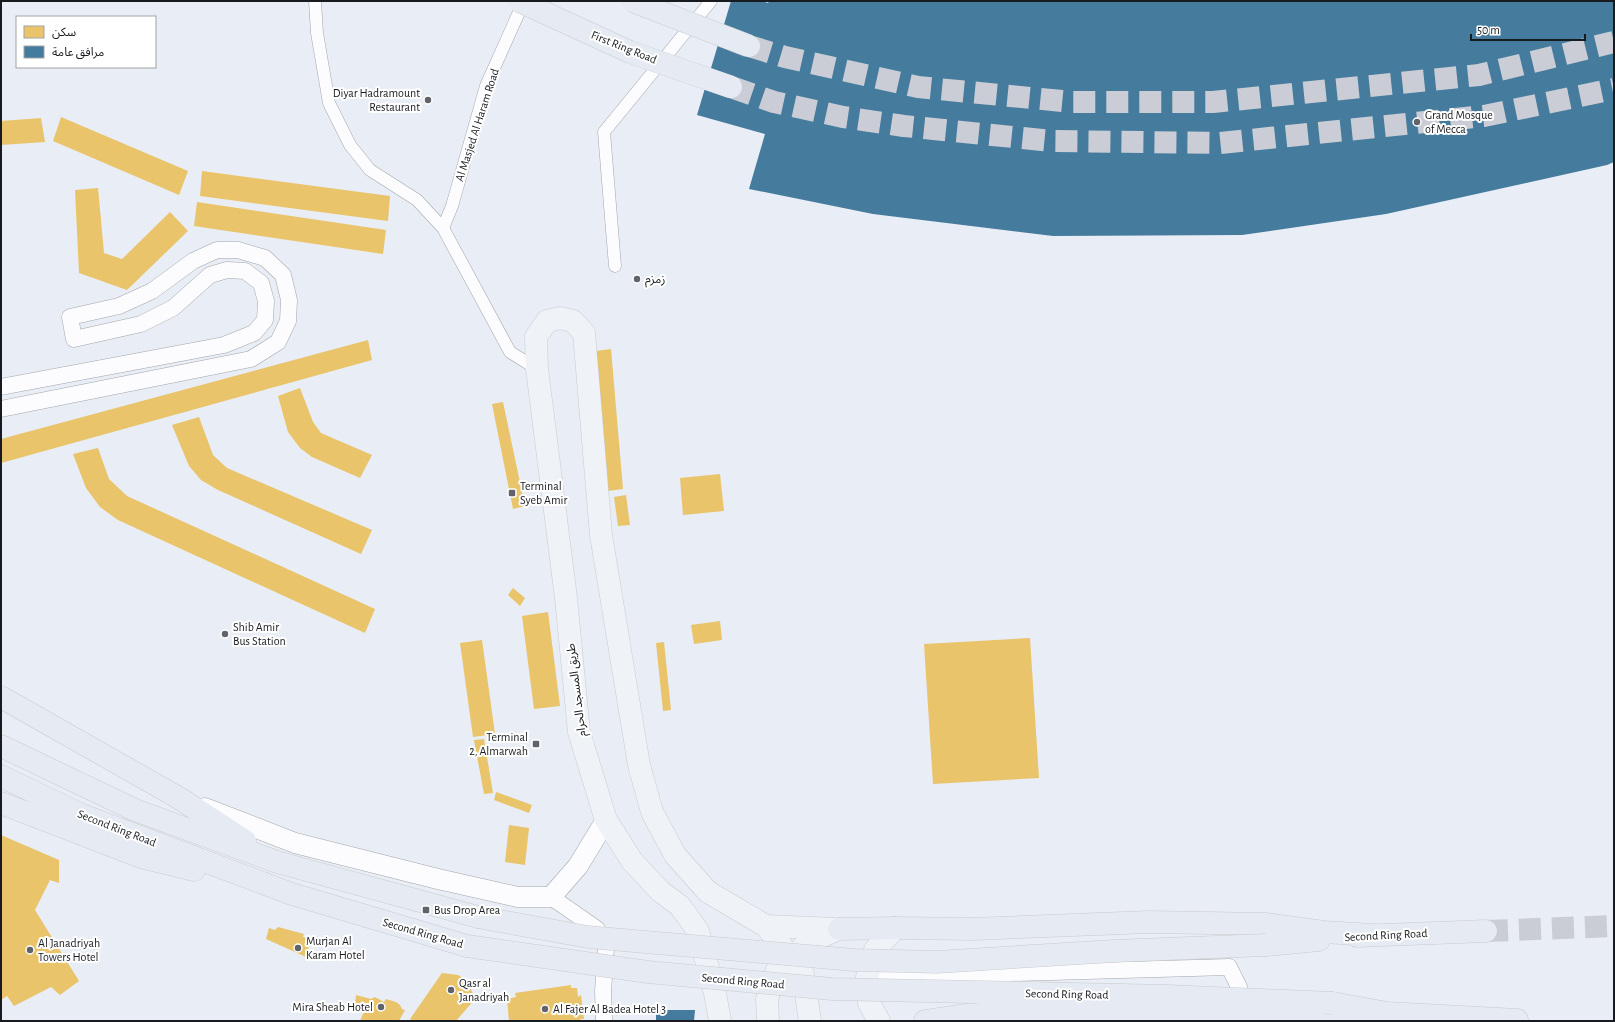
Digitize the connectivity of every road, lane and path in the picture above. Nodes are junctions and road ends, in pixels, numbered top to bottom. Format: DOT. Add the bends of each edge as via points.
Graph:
graph roads {
  1 [pos="315,1"];
  2 [pos="519,1"];
  3 [pos="524,1"];
  4 [pos="632,1"];
  5 [pos="711,1"];
  6 [pos="749,46"];
  7 [pos="731,87"];
  8 [pos="443,228"];
  9 [pos="615,266"];
  10 [pos="537,369"];
  11 [pos="1,387"];
  12 [pos="1,409"];
  13 [pos="1,697"];
  14 [pos="1,746"];
  15 [pos="6,778"];
  16 [pos="178,798"];
  17 [pos="1,803"];
  18 [pos="606,820"];
  19 [pos="277,862"];
  20 [pos="292,894"];
  21 [pos="550,897"];
  22 [pos="766,926"];
  23 [pos="895,928"];
  24 [pos="839,929"];
  25 [pos="1486,931"];
  26 [pos="1266,935"];
  27 [pos="791,959"];
  28 [pos="867,977"];
  29 [pos="1332,1012"];
  30 [pos="1517,1020"];
  31 [pos="604,1021"];
  32 [pos="720,1021"];
  33 [pos="768,1021"];
  34 [pos="810,1021"];
  35 [pos="879,1021"];
  36 [pos="925,1021"];
  37 [pos="1235,1021"];
  38 [pos="1316,1021"];
  1 -- 8 [label="street" via="317,33 328,103 350,144 370,170 417,200"];
  2 -- 7 [label="highway, First Ring Road, bridge" via="630,52"];
  3 -- 8 [label="street, Al Masjed Al Haram Road" via="486,86 452,206"];
  4 -- 6 [label="highway, bridge"];
  5 -- 9 [label="street" via="604,132"];
  8 -- 10 [label="street" via="510,352"];
  10 -- 18 [label="main road, طريق المسجد الحرام" via="566,598 579,732"];
  10 -- 22 [label="main road, طريق المسجد الحرام" via="536,337 547,322 560,318 573,321 584,333 601,535 639,765 652,812 675,855 708,892"];
  11 -- 12 [label="street" via="224,344 254,334 265,320 266,301 261,283 245,272 227,270 210,275 173,308 141,324 74,339 70,317 119,306 152,291 193,261 217,250 238,250 265,258 283,275 289,300 288,321 278,342 251,359"];
  13 -- 16 [label="highway"];
  14 -- 19 [label="highway, Second Ring Road" via="136,810"];
  15 -- 20 [label="highway, Second Ring Road" via="82,815"];
  16 -- 19 [label="highway"];
  16 -- 21 [label="street" via="295,843 518,897"];
  17 -- 20 [label="highway" via="141,857"];
  18 -- 21 [label="street" via="578,866"];
  18 -- 32 [label="main road, طريق المسجد الحرام" via="632,861 660,891 680,906 698,931"];
  19 -- 26 [label="highway, Second Ring Road, bridge" via="478,917 588,937 854,960 937,962 1114,952"];
  20 -- 29 [label="highway, Second Ring Road, bridge" via="468,946 648,972 832,989 1168,996"];
  21 -- 31 [label="street" via="597,929 606,948"];
  22 -- 24 [label="main road"];
  22 -- 27 [label="main road"];
  23 -- 24 [label="highway"];
  23 -- 26 [label="highway" via="972,930 1149,922"];
  23 -- 28 [label="main road" via="875,950"];
  24 -- 27 [label="main road" via="809,942"];
  25 -- 26 [label="highway, Second Ring Road"];
  27 -- 33 [label="main road" via="776,972 767,999"];
  27 -- 34 [label="main road" via="803,974"];
  28 -- 35 [label="main road" via="869,1004"];
  28 -- 37 [label="street" via="1229,967 1239,987"];
  29 -- 30 [label="highway, Second Ring Road"];
  36 -- 38 [label="highway, bridge" via="984,1012"];
}
